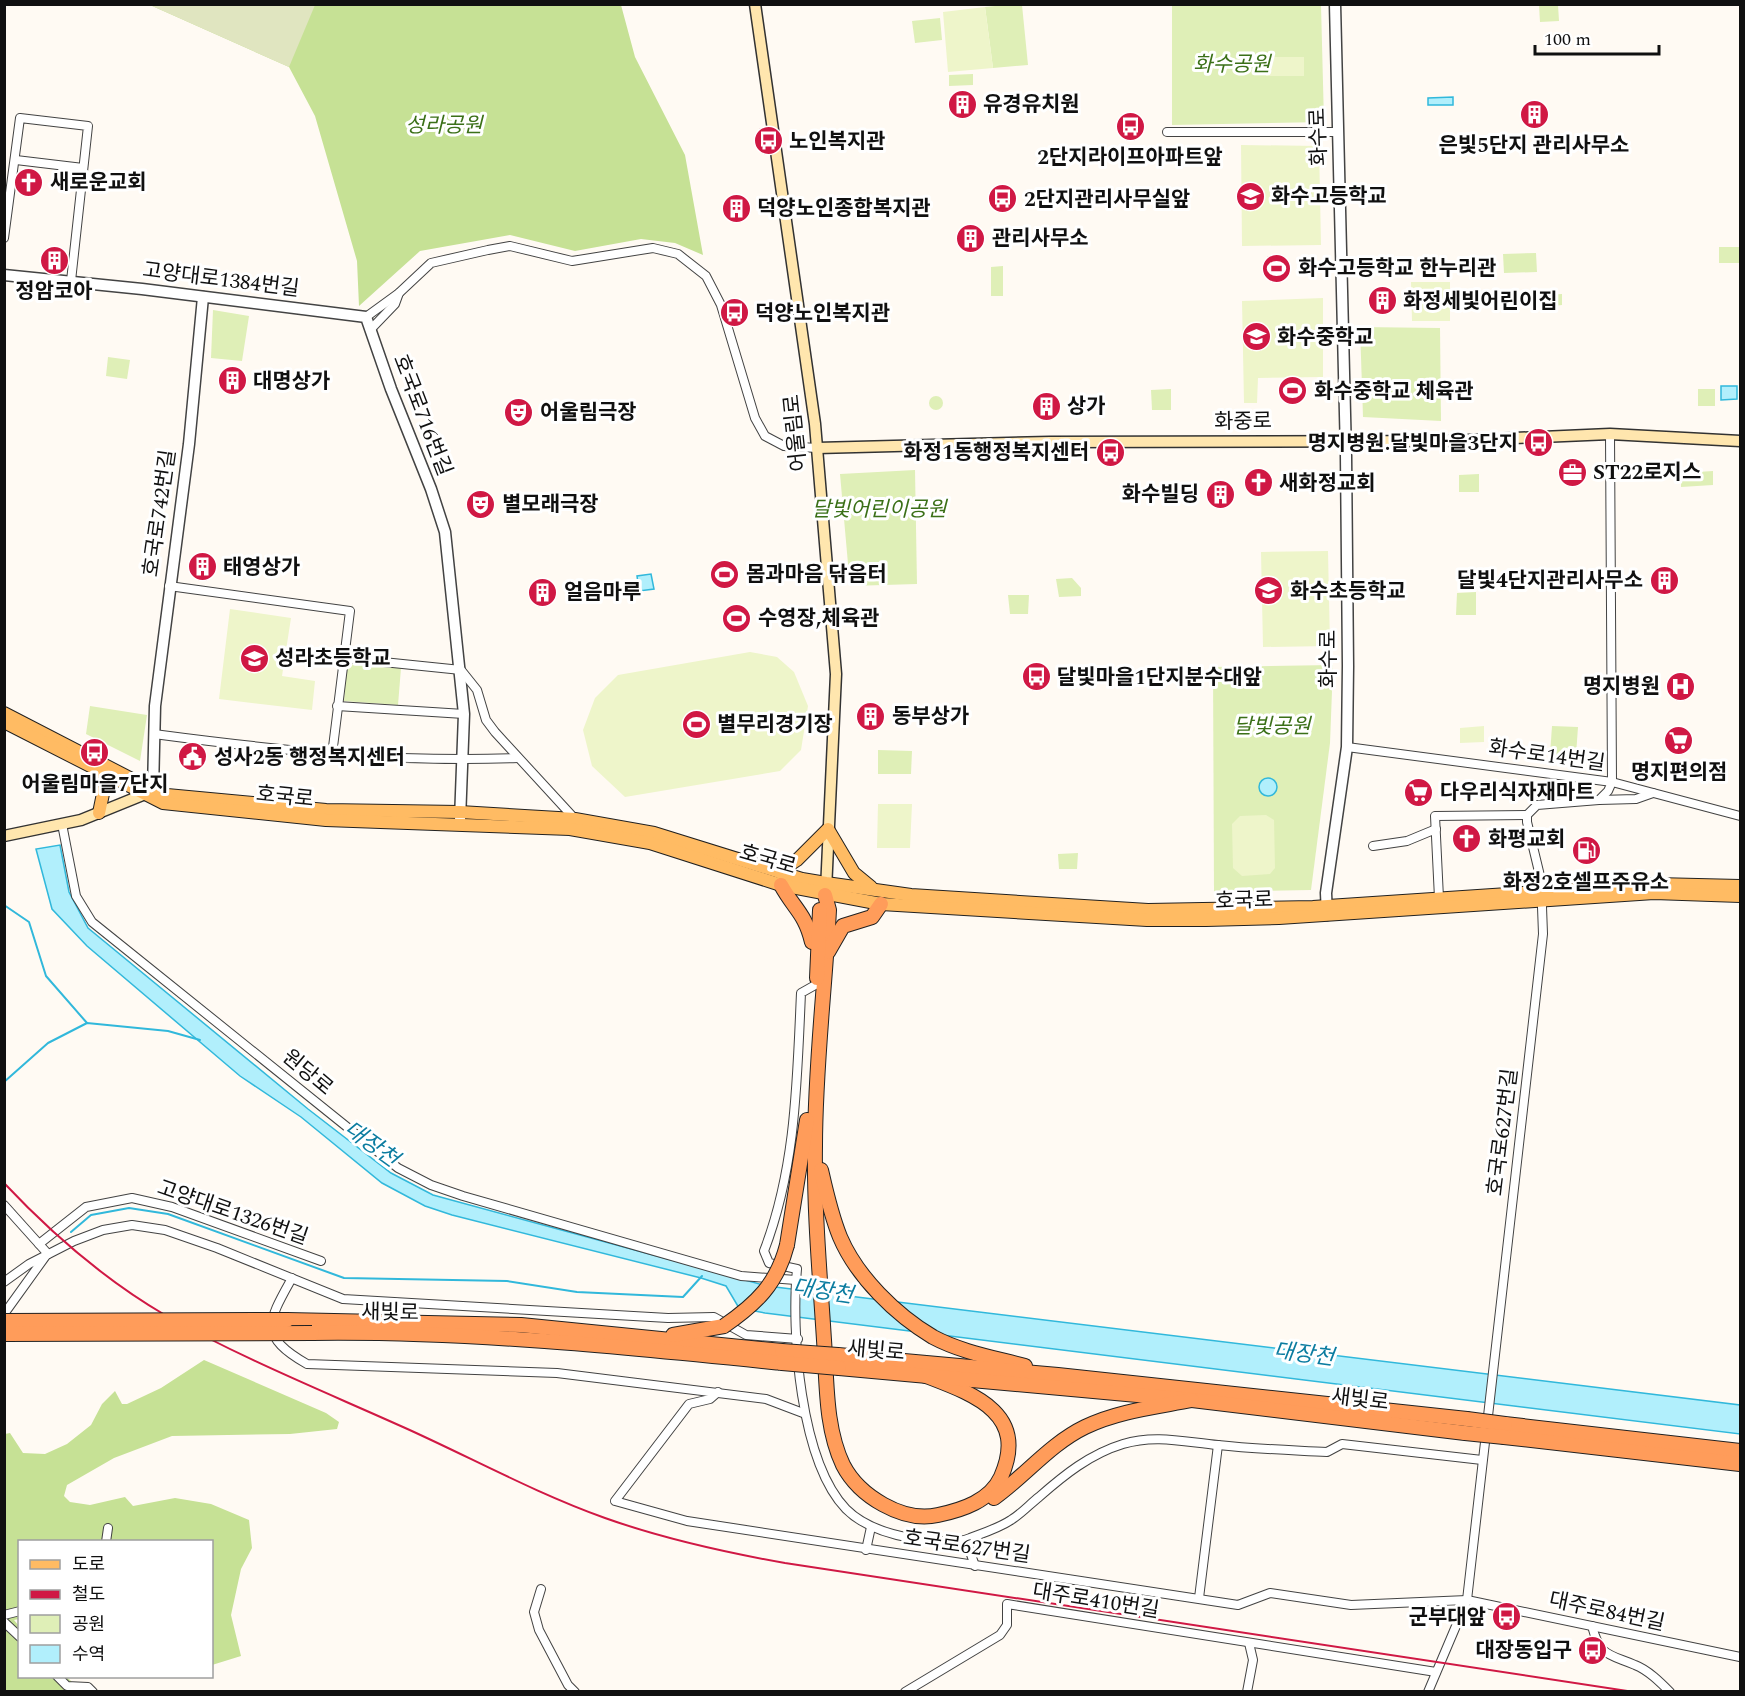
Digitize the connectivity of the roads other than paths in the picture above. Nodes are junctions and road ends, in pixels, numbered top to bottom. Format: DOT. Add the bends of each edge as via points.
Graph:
graph roads {
  1 [pos="755,4"];
  2 [pos="1335,4"];
  3 [pos="1167,132"];
  4 [pos="1338,132"];
  5 [pos="16,160"];
  6 [pos="83,168"];
  7 [pos="4,238"];
  8 [pos="4,275"];
  9 [pos="71,281"];
  10 [pos="399,293"];
  11 [pos="202,297"];
  12 [pos="366,317"];
  13 [pos="370,330"];
  14 [pos="1610,434"];
  15 [pos="1345,439"];
  16 [pos="1740,441"];
  17 [pos="817,448"];
  18 [pos="169,586"];
  19 [pos="344,658"];
  20 [pos="461,670"];
  21 [pos="337,706"];
  22 [pos="4,713"];
  23 [pos="464,714"];
  24 [pos="4,722"];
  25 [pos="154,734"];
  26 [pos="1347,747"];
  27 [pos="332,755"];
  28 [pos="518,758"];
  29 [pos="463,760"];
  30 [pos="100,773"];
  31 [pos="1612,782"];
  32 [pos="1653,792"];
  33 [pos="148,793"];
  34 [pos="1599,800"];
  35 [pos="99,813"];
  36 [pos="1527,815"];
  37 [pos="1740,816"];
  38 [pos="460,818"];
  39 [pos="575,819"];
  40 [pos="62,824"];
  41 [pos="828,829"];
  42 [pos="1436,829"];
  43 [pos="4,836"];
  44 [pos="1373,846"];
  45 [pos="780,878"];
  46 [pos="1740,886"];
  47 [pos="826,889"];
  48 [pos="1543,896"];
  49 [pos="1740,896"];
  50 [pos="880,897"];
  51 [pos="1439,898"];
  52 [pos="1326,911"];
  53 [pos="822,953"];
  54 [pos="817,984"];
  55 [pos="809,1096"];
  56 [pos="815,1145"];
  57 [pos="4,1205"];
  58 [pos="39,1244"];
  59 [pos="814,1253"];
  60 [pos="48,1254"];
  61 [pos="321,1261"];
  62 [pos="292,1278"];
  63 [pos="4,1282"];
  64 [pos="795,1282"];
  65 [pos="4,1314"];
  66 [pos="4,1321"];
  67 [pos="4,1334"];
  68 [pos="652,1338"];
  69 [pos="798,1340"];
  70 [pos="822,1347"];
  71 [pos="782,1357"];
  72 [pos="838,1361"];
  73 [pos="921,1374"];
  74 [pos="1058,1375"];
  75 [pos="718,1392"];
  76 [pos="1192,1400"];
  77 [pos="803,1413"];
  78 [pos="1466,1426"];
  79 [pos="1590,1439"];
  80 [pos="1218,1445"];
  81 [pos="1740,1451"];
  82 [pos="1482,1460"];
  83 [pos="1740,1464"];
  84 [pos="871,1527"];
  85 [pos="108,1528"];
  86 [pos="106,1540"];
  87 [pos="966,1540"];
  88 [pos="866,1550"];
  89 [pos="975,1566"];
  90 [pos="541,1589"];
  91 [pos="1199,1598"];
  92 [pos="1467,1600"];
  93 [pos="4,1622"];
  94 [pos="1592,1626"];
  95 [pos="18,1635"];
  96 [pos="1249,1643"];
  97 [pos="1740,1657"];
  98 [pos="1436,1672"];
  99 [pos="58,1678"];
  100 [pos="93,1692"];
  101 [pos="575,1692"];
  102 [pos="905,1692"];
  103 [pos="1247,1692"];
  104 [pos="1428,1692"];
  105 [pos="1670,1692"];
  1 -- 17 [label="main road, 어울림로"];
  2 -- 4 [label="street, 화수로"];
  3 -- 4 [label="street"];
  4 -- 15 [label="street, 화수로"];
  5 -- 6 [label="street"];
  5 -- 6 [label="street" via="21,118 68,123 88,126"];
  5 -- 7 [label="street"];
  6 -- 9 [label="street"];
  8 -- 9 [label="street, 고양대로1384번길"];
  9 -- 11 [label="street, 고양대로1384번길"];
  10 -- 12 [label="street"];
  10 -- 13 [label="street" via="395,304"];
  10 -- 17 [label="street" via="431,263 510,246 572,261 653,248 678,254 706,276 721,305 755,418 765,436 783,446"];
  11 -- 12 [label="street, 고양대로1384번길"];
  11 -- 18 [label="street, 호국로742번길" via="189,444"];
  12 -- 13 [label="street, 호국로716번길"];
  13 -- 20 [label="street, 호국로716번길" via="445,532"];
  14 -- 15 [label="main road, 화중로" via="1446,441"];
  14 -- 16 [label="main road, 화중로"];
  14 -- 31 [label="street"];
  15 -- 17 [label="main road, 화중로"];
  15 -- 26 [label="street, 화수로"];
  17 -- 41 [label="main road, 어울림로" via="836,674"];
  18 -- 19 [label="street" via="350,611"];
  18 -- 25 [label="street, 호국로742번길"];
  19 -- 20 [label="street"];
  19 -- 21 [label="street"];
  20 -- 23 [label="street, 호국로716번길"];
  20 -- 28 [label="street" via="477,690 486,720"];
  21 -- 23 [label="street"];
  21 -- 27 [label="street"];
  22 -- 33 [label="main road, 호국로"];
  23 -- 29 [label="street, 호국로716번길"];
  24 -- 30 [label="main road, 호국로"];
  25 -- 27 [label="street"];
  25 -- 33 [label="street, 호국로742번길"];
  26 -- 31 [label="street, 화수로14번길"];
  26 -- 52 [label="street, 화수로"];
  27 -- 29 [label="street"];
  28 -- 29 [label="street"];
  28 -- 39 [label="street"];
  29 -- 38 [label="street, 호국로716번길"];
  30 -- 33 [label="main road, 호국로"];
  30 -- 35 [label="main road" via="105,784"];
  31 -- 32 [label="street, 화수로14번길"];
  31 -- 34 [label="street"];
  32 -- 34 [label="street" via="1636,799"];
  32 -- 37 [label="street, 화수로14번길"];
  33 -- 35 [label="main road"];
  33 -- 38 [label="main road, 호국로"];
  34 -- 36 [label="street" via="1537,805"];
  35 -- 40 [label="main road"];
  36 -- 42 [label="street" via="1435,816"];
  36 -- 48 [label="street"];
  38 -- 39 [label="main road, 호국로"];
  38 -- 45 [label="main road, 호국로" via="570,829 650,843"];
  39 -- 45 [label="main road, 호국로" via="654,833"];
  40 -- 43 [label="main road"];
  40 -- 64 [label="street, 원당로" via="76,896 92,922 398,1168 463,1196 741,1276"];
  41 -- 45 [label="main road"];
  41 -- 47 [label="main road, 어울림로"];
  41 -- 50 [label="main road" via="854,873"];
  42 -- 44 [label="street" via="1407,841"];
  42 -- 51 [label="street"];
  45 -- 47 [label="main road, 호국로"];
  45 -- 53 [label="highway"];
  46 -- 48 [label="main road, 호국로" via="1656,884"];
  47 -- 50 [label="main road, 호국로"];
  47 -- 53 [label="highway" via="829,910"];
  48 -- 49 [label="main road, 호국로"];
  48 -- 51 [label="main road, 호국로"];
  48 -- 52 [label="main road, 호국로"];
  48 -- 82 [label="street, 호국로627번길" via="1543,934"];
  50 -- 52 [label="main road, 호국로" via="1148,920"];
  50 -- 53 [label="highway" via="872,917 843,926"];
  51 -- 52 [label="main road, 호국로"];
  53 -- 54 [label="highway"];
  53 -- 56 [label="highway"];
  54 -- 55 [label="highway"];
  54 -- 64 [label="street" via="801,993 793,1140 774,1225 764,1251 769,1263 797,1269"];
  55 -- 59 [label="highway"];
  55 -- 68 [label="highway, bridge" via="807,1133 787,1245 774,1281 763,1296 724,1326"];
  56 -- 59 [label="highway"];
  56 -- 74 [label="highway" via="840,1238 896,1310 933,1337 972,1352"];
  57 -- 58 [label="street"];
  58 -- 60 [label="street"];
  58 -- 61 [label="street, 고양대로1326번길" via="86,1207 132,1198 172,1207"];
  59 -- 70 [label="highway"];
  60 -- 62 [label="street, 고양대로1326번길" via="103,1230 132,1225 165,1230"];
  60 -- 63 [label="street, 고양대로1326번길"];
  60 -- 65 [label="street"];
  62 -- 69 [label="street, 고양대로1326번길" via="343,1299 668,1318 714,1317 746,1335"];
  62 -- 75 [label="street" via="272,1314 272,1334 284,1351 307,1364 557,1373"];
  64 -- 69 [label="street"];
  66 -- 68 [label="highway, 새빛로, bridge" via="287,1320 521,1325"];
  67 -- 71 [label="highway, 새빛로, bridge" via="392,1332 519,1337"];
  68 -- 71 [label="highway, 새빛로"];
  69 -- 77 [label="street"];
  70 -- 73 [label="highway" via="835,1443 844,1467 874,1500 901,1512 932,1517 962,1510 998,1484 1008,1461 1008,1441 1004,1424 993,1408 973,1394"];
  70 -- 76 [label="highway" via="823,1410 836,1467 848,1485 871,1506 898,1518 930,1522 976,1510 1084,1427 1119,1414"];
  71 -- 72 [label="highway, 새빛로, bridge"];
  72 -- 73 [label="highway, 새빛로"];
  72 -- 74 [label="highway, 새빛로"];
  73 -- 76 [label="highway, 새빛로"];
  74 -- 78 [label="highway, 새빛로"];
  75 -- 77 [label="street" via="766,1399"];
  75 -- 88 [label="street, 호국로627번길" via="710,1399 689,1404 615,1501 687,1521"];
  76 -- 78 [label="highway, 새빛로"];
  77 -- 84 [label="street" via="816,1457 831,1488 846,1509"];
  78 -- 79 [label="highway, 새빛로, bridge"];
  79 -- 81 [label="highway, 새빛로"];
  79 -- 83 [label="highway, 새빛로"];
  80 -- 82 [label="street" via="1327,1452 1342,1444"];
  80 -- 87 [label="street" via="1163,1437 1124,1443 1070,1470 1012,1520"];
  80 -- 91 [label="street"];
  82 -- 92 [label="street"];
  84 -- 87 [label="street" via="931,1541"];
  84 -- 88 [label="street"];
  85 -- 86 [label="street"];
  87 -- 89 [label="street"];
  88 -- 89 [label="street, 호국로627번길"];
  89 -- 91 [label="street, 호국로627번길"];
  90 -- 101 [label="street" via="534,1612 539,1630"];
  91 -- 92 [label="street, 호국로627번길" via="1238,1605 1270,1593 1351,1605"];
  92 -- 94 [label="street, 대주로84번길"];
  92 -- 98 [label="street"];
  93 -- 95 [label="street"];
  94 -- 97 [label="street, 대주로84번길"];
  94 -- 105 [label="street" via="1597,1645 1609,1656 1637,1666"];
  96 -- 98 [label="street, 대주로410번길"];
  96 -- 102 [label="street, 대주로410번길" via="1007,1604 1007,1625 1000,1635"];
  96 -- 103 [label="street" via="1253,1660"];
  98 -- 104 [label="street"];
  99 -- 100 [label="street" via="67,1686 88,1687"];
}
